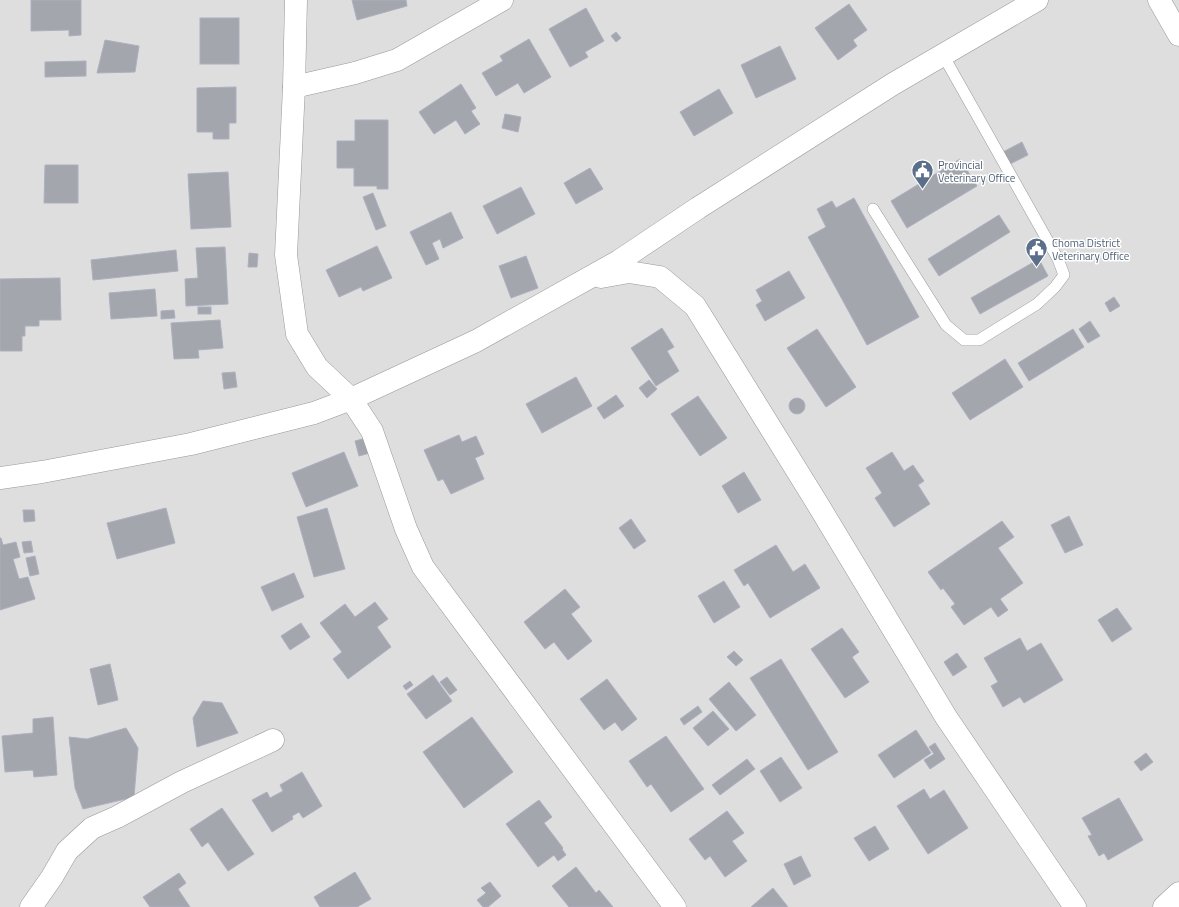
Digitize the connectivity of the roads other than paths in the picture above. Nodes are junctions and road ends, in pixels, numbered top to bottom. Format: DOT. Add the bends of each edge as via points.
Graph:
graph roads {
  1 [pos="296,0"];
  2 [pos="502,0"];
  3 [pos="1037,0"];
  4 [pos="1159,0"];
  5 [pos="1179,35"];
  6 [pos="943,55"];
  7 [pos="294,87"];
  8 [pos="873,209"];
  9 [pos="586,280"];
  10 [pos="351,399"];
  11 [pos="0,478"];
  12 [pos="273,740"];
  13 [pos="1179,893"];
  14 [pos="31,907"];
  15 [pos="675,907"];
  16 [pos="1075,907"];
  17 [pos="1164,907"];
  1 -- 7 [label="street"];
  2 -- 7 [label="street" via="397,60"];
  3 -- 6 [label="street"];
  4 -- 5 [label="street"];
  6 -- 8 [label="lane" via="1058,259 1064,275 1037,304 979,340 964,340 946,325"];
  6 -- 9 [label="street" via="893,84"];
  7 -- 10 [label="street" via="286,255 297,334 317,367"];
  9 -- 10 [label="street" via="476,341"];
  9 -- 16 [label="street" via="629,272 660,277 695,306 818,503 946,717"];
  10 -- 11 [label="street" via="314,413 190,444"];
  10 -- 15 [label="street" via="372,432 406,529 423,567"];
  12 -- 14 [label="street" via="182,782 92,828 67,851"];
  13 -- 17 [label="street"];
}
